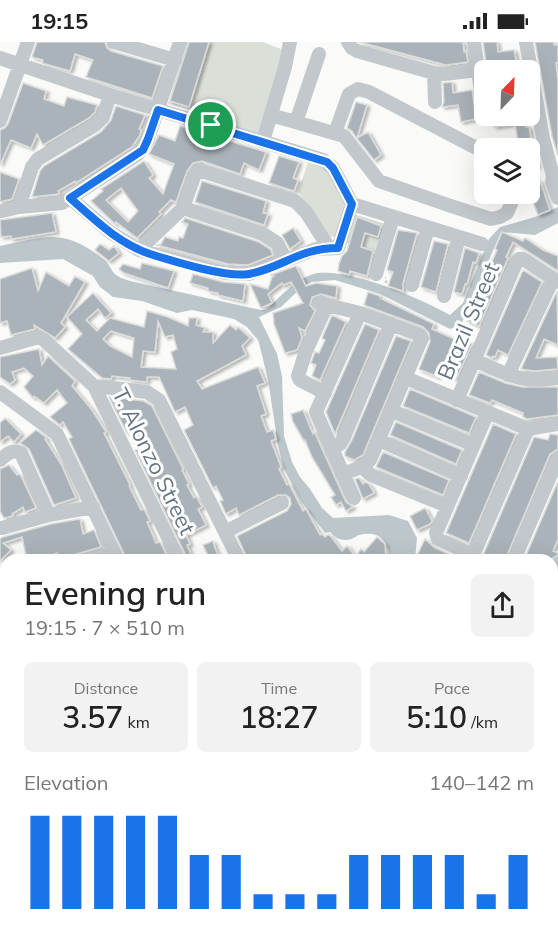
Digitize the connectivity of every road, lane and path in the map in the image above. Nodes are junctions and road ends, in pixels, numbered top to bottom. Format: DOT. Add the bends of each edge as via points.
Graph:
graph roads {
  1 [pos="28,42"];
  2 [pos="114,42"];
  3 [pos="180,42"];
  4 [pos="290,42"];
  5 [pos="348,42"];
  6 [pos="474,42"];
  7 [pos="526,42"];
  8 [pos="319,54"];
  9 [pos="0,58"];
  10 [pos="175,60"];
  11 [pos="477,60"];
  12 [pos="19,66"];
  13 [pos="474,70"];
  14 [pos="434,73"];
  15 [pos="110,95"];
  16 [pos="435,102"];
  17 [pos="158,110"];
  18 [pos="271,115"];
  19 [pos="0,119"];
  20 [pos="296,122"];
  21 [pos="335,133"];
  22 [pos="263,141"];
  23 [pos="474,147"];
  24 [pos="556,175"];
  25 [pos="70,198"];
  26 [pos="558,198"];
  27 [pos="352,204"];
  28 [pos="511,204"];
  29 [pos="19,207"];
  30 [pos="183,208"];
  31 [pos="2,211"];
  32 [pos="393,217"];
  33 [pos="428,228"];
  34 [pos="459,237"];
  35 [pos="482,244"];
  36 [pos="333,248"];
  37 [pos="139,250"];
  38 [pos="286,260"];
  39 [pos="381,280"];
  40 [pos="555,280"];
  41 [pos="412,285"];
  42 [pos="444,296"];
  43 [pos="382,297"];
  44 [pos="360,313"];
  45 [pos="391,324"];
  46 [pos="0,348"];
  47 [pos="474,360"];
  48 [pos="508,375"];
  49 [pos="406,378"];
  50 [pos="558,378"];
  51 [pos="94,386"];
  52 [pos="0,392"];
  53 [pos="325,393"];
  54 [pos="458,400"];
  55 [pos="392,411"];
  56 [pos="488,412"];
  57 [pos="558,424"];
  58 [pos="528,429"];
  59 [pos="379,440"];
  60 [pos="474,445"];
  61 [pos="332,450"];
  62 [pos="558,458"];
  63 [pos="0,460"];
  64 [pos="362,467"];
  65 [pos="342,474"];
  66 [pos="461,476"];
  67 [pos="354,498"];
  68 [pos="282,503"];
  69 [pos="447,506"];
  70 [pos="93,507"];
  71 [pos="49,515"];
  72 [pos="1,528"];
  73 [pos="225,532"];
  74 [pos="115,554"];
  75 [pos="176,554"];
  76 [pos="236,554"];
  77 [pos="467,554"];
  78 [pos="473,554"];
  79 [pos="517,554"];
  1 -- 12 [label="street"];
  2 -- 10 [label="street"];
  3 -- 10 [label="street"];
  4 -- 18 [label="street"];
  5 -- 14 [label="street" via="357,51"];
  6 -- 11 [label="street"];
  7 -- 24 [label="street" via="543,138"];
  8 -- 20 [label="street"];
  9 -- 12 [label="street"];
  10 -- 17 [label="street"];
  12 -- 15 [label="street"];
  12 -- 19 [label="street"];
  13 -- 14 [label="street"];
  14 -- 16 [label="street"];
  15 -- 17 [label="street"];
  15 -- 29 [label="street" via="103,117 95,125 38,159"];
  17 -- 22 [label="street"];
  17 -- 25 [label="street" via="143,150"];
  18 -- 20 [label="street"];
  18 -- 22 [label="street"];
  20 -- 21 [label="street"];
  21 -- 23 [label="street" via="349,94 358,89"];
  21 -- 28 [label="street" via="344,136 375,178 396,188 491,219 507,213"];
  22 -- 27 [label="street" via="327,162"];
  24 -- 26 [label="street" via="552,182"];
  25 -- 29 [label="street" via="48,205"];
  25 -- 37 [label="street" via="110,232"];
  27 -- 32 [label="street"];
  27 -- 36 [label="street"];
  29 -- 31 [label="street"];
  30 -- 36 [label="street" via="199,170 295,201"];
  30 -- 37 [label="street"];
  30 -- 38 [label="street" via="271,238"];
  32 -- 33 [label="street"];
  32 -- 39 [label="street"];
  33 -- 34 [label="street"];
  33 -- 41 [label="street"];
  34 -- 35 [label="street"];
  34 -- 42 [label="street"];
  36 -- 38 [label="street" via="316,249"];
  37 -- 38 [label="street" via="241,275"];
  39 -- 43 [label="path"];
  40 -- 47 [label="street, Brazil Street" via="519,259"];
  40 -- 48 [label="street"];
  44 -- 45 [label="street"];
  44 -- 53 [label="street"];
  44 -- 53 [label="street" via="323,304 298,376"];
  45 -- 49 [label="street" via="422,338"];
  45 -- 61 [label="street" via="344,437"];
  46 -- 51 [label="street, T. Alonzo Street" via="44,340"];
  47 -- 48 [label="street"];
  47 -- 54 [label="street, Brazil Street"];
  48 -- 50 [label="street" via="537,381"];
  49 -- 54 [label="street"];
  49 -- 55 [label="street"];
  51 -- 73 [label="street" via="147,392 159,400"];
  51 -- 75 [label="street, T. Alonzo Street"];
  52 -- 70 [label="street" via="57,434"];
  53 -- 61 [label="street" via="316,412"];
  54 -- 56 [label="street"];
  55 -- 59 [label="street"];
  55 -- 60 [label="street"];
  56 -- 58 [label="street"];
  56 -- 60 [label="street"];
  57 -- 58 [label="street"];
  58 -- 78 [label="street"];
  59 -- 64 [label="street"];
  59 -- 66 [label="street"];
  60 -- 66 [label="street"];
  61 -- 65 [label="street"];
  62 -- 79 [label="street"];
  63 -- 71 [label="street" via="9,452 21,453"];
  64 -- 65 [label="street"];
  64 -- 69 [label="street" via="371,475"];
  65 -- 67 [label="street"];
  66 -- 69 [label="street"];
  68 -- 73 [label="street"];
  69 -- 77 [label="street" via="436,536"];
  70 -- 71 [label="street"];
  70 -- 74 [label="street"];
  71 -- 72 [label="street"];
  73 -- 76 [label="street"];
}
